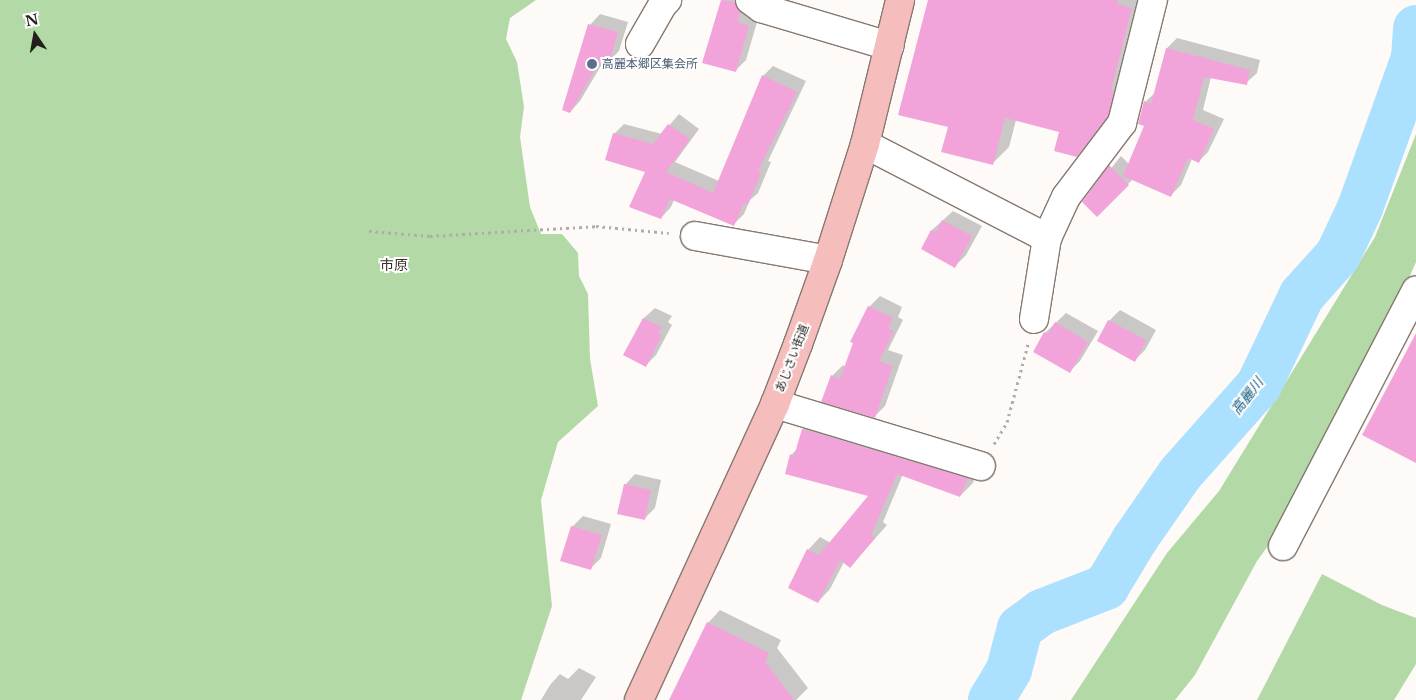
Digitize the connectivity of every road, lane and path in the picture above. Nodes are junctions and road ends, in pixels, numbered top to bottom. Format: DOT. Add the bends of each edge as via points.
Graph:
graph roads {
  1 [pos="667,0"];
  2 [pos="750,0"];
  3 [pos="900,0"];
  4 [pos="1152,0"];
  5 [pos="640,44"];
  6 [pos="889,46"];
  7 [pos="865,144"];
  8 [pos="369,231"];
  9 [pos="695,236"];
  10 [pos="1047,238"];
  11 [pos="828,260"];
  12 [pos="1416,290"];
  13 [pos="1034,319"];
  14 [pos="775,404"];
  15 [pos="981,466"];
  16 [pos="1283,546"];
  17 [pos="639,700"];
  1 -- 5 [label="street"];
  2 -- 6 [label="street" via="761,8"];
  3 -- 6 [label="highway, あじさい街道"];
  4 -- 10 [label="street" via="1122,123 1066,197"];
  6 -- 7 [label="highway, あじさい街道"];
  7 -- 10 [label="street"];
  7 -- 11 [label="highway, あじさい街道"];
  8 -- 9 [label="path" via="430,236 596,226"];
  9 -- 11 [label="street"];
  10 -- 13 [label="street"];
  11 -- 14 [label="highway, あじさい街道"];
  12 -- 16 [label="street"];
  13 -- 15 [label="path" via="1007,422"];
  14 -- 15 [label="street"];
  14 -- 17 [label="highway, あじさい街道"];
}
